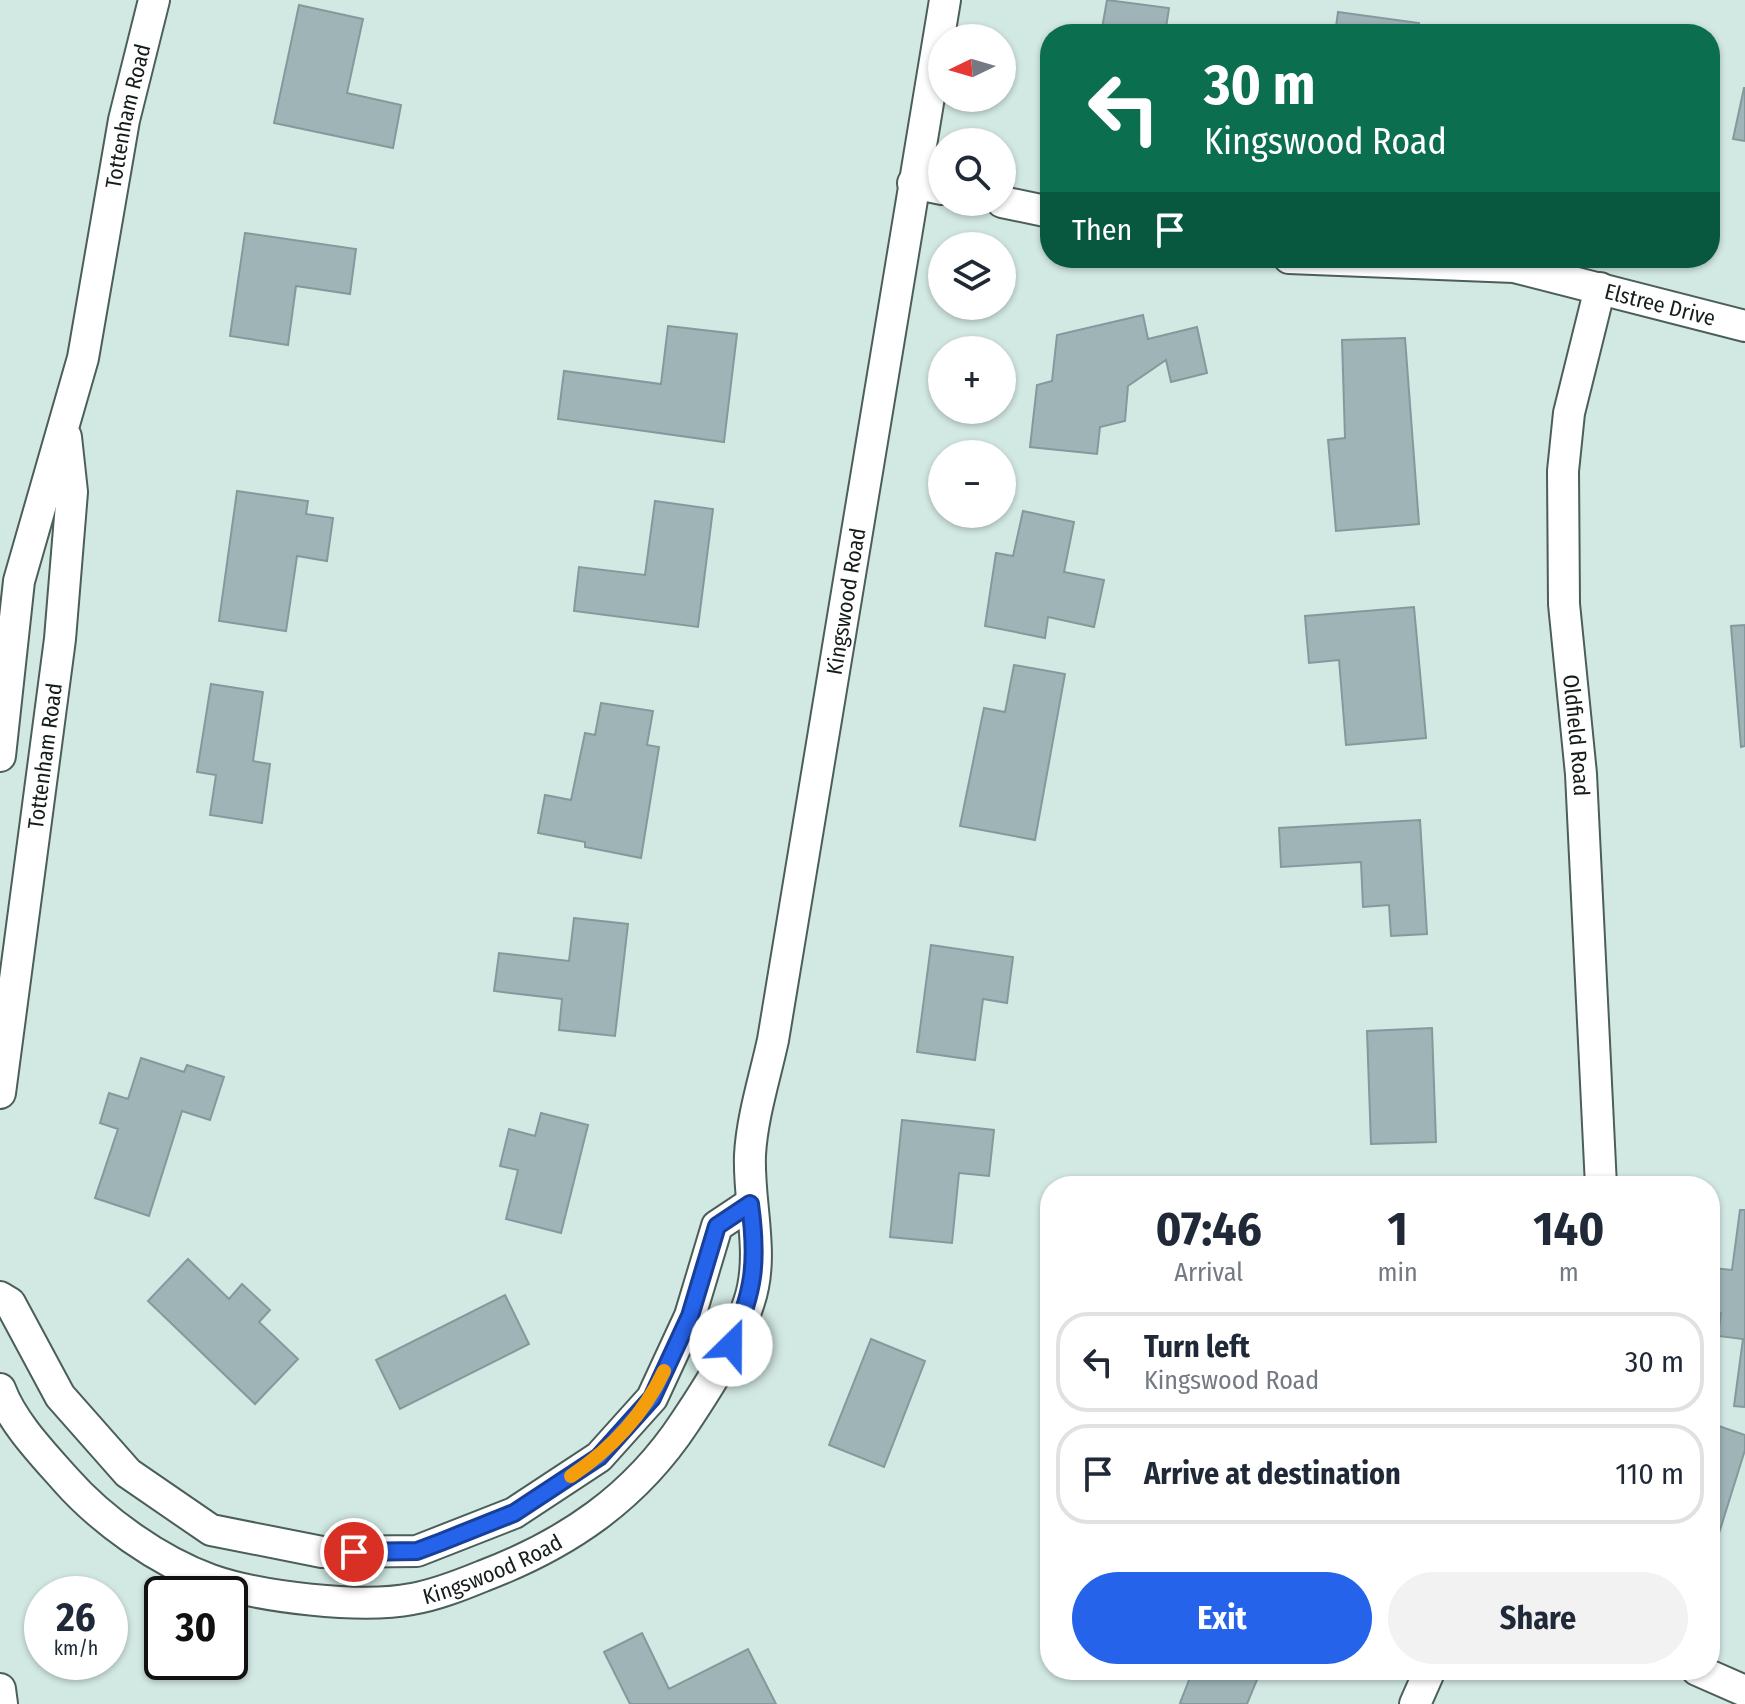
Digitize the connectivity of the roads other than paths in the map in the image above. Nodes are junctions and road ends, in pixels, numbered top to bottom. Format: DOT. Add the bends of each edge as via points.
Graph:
graph roads {
  1 [pos="154,0"];
  2 [pos="945,0"];
  3 [pos="913,183"];
  4 [pos="928,186"];
  5 [pos="1016,205"];
  6 [pos="1040,210"];
  7 [pos="1518,268"];
  8 [pos="1600,288"];
  9 [pos="1745,326"];
  10 [pos="65,419"];
  11 [pos="0,756"];
  12 [pos="0,1093"];
  13 [pos="1601,1176"];
  14 [pos="750,1204"];
  15 [pos="0,1297"];
  16 [pos="0,1389"];
  17 [pos="1426,1680"];
  18 [pos="1720,1680"];
  19 [pos="0,1689"];
  20 [pos="1745,1691"];
  21 [pos="2,1704"];
  22 [pos="1415,1704"];
  1 -- 10 [label="street, Tottenham Road" via="124,120 83,358"];
  2 -- 3 [label="street, Kingswood Road"];
  3 -- 4 [label="street"];
  3 -- 14 [label="street, Kingswood Road" via="773,1040 750,1152"];
  5 -- 6 [label="street"];
  7 -- 8 [label="street, Elstree Drive"];
  8 -- 9 [label="street, Elstree Drive"];
  8 -- 13 [label="street, Oldfield Road" via="1569,413 1563,471 1564,604 1582,789"];
  10 -- 11 [label="street, Tottenham Road" via="19,581"];
  10 -- 12 [label="street, Tottenham Road" via="72,492 60,639"];
  14 -- 15 [label="street, Kingswood Road" via="717,1226 690,1316 652,1398 599,1457 514,1513 417,1551 322,1552 211,1530 128,1473 60,1396 10,1303"];
  14 -- 16 [label="street, Kingswood Road" via="756,1245 750,1300 731,1345 685,1422 646,1473 614,1505 567,1539 511,1566 412,1599 334,1603 211,1580 109,1523 40,1451"];
  17 -- 22 [label="street"];
  18 -- 20 [label="street"];
  19 -- 21 [label="street"];
}
